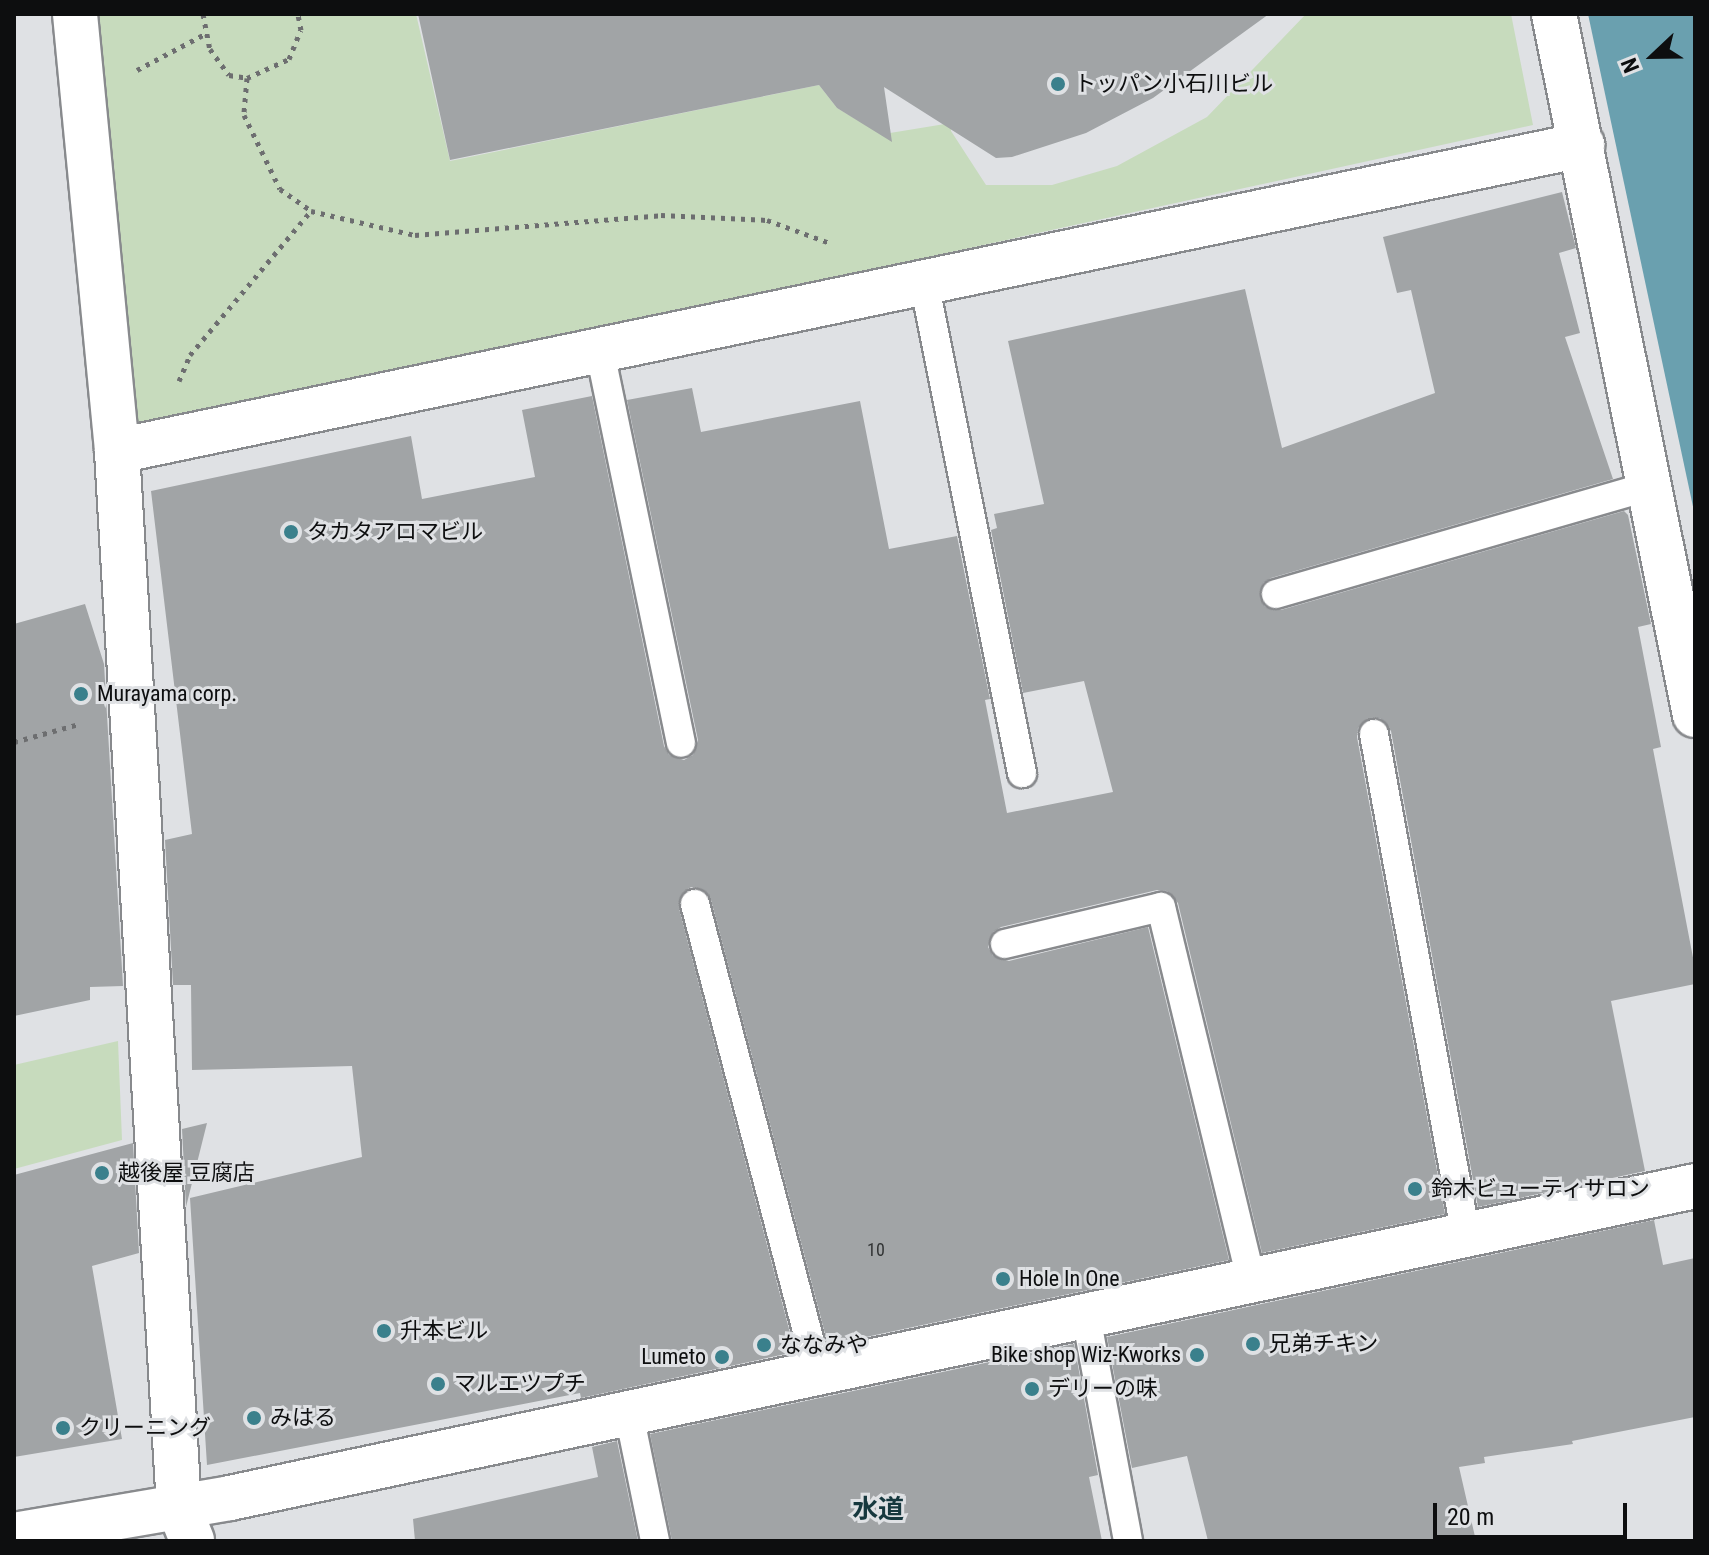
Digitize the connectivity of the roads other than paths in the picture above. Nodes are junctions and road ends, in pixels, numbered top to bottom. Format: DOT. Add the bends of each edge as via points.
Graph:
graph roads {
  1 [pos="75,14"];
  2 [pos="1554,14"];
  3 [pos="1582,145"];
  4 [pos="924,282"];
  5 [pos="600,352"];
  6 [pos="117,451"];
  7 [pos="1647,487"];
  8 [pos="1276,594"];
  9 [pos="1695,715"];
  10 [pos="1374,734"];
  11 [pos="681,743"];
  12 [pos="1022,773"];
  13 [pos="695,904"];
  14 [pos="1005,944"];
  15 [pos="1695,1186"];
  16 [pos="1466,1236"];
  17 [pos="1252,1282"];
  18 [pos="1086,1316"];
  19 [pos="818,1374"];
  20 [pos="629,1414"];
  21 [pos="186,1525"];
  22 [pos="14,1535"];
  23 [pos="655,1541"];
  24 [pos="1128,1541"];
  1 -- 6 [label="street"];
  2 -- 3 [label="street"];
  3 -- 4 [label="street"];
  3 -- 7 [label="street"];
  4 -- 5 [label="street"];
  4 -- 12 [label="lane"];
  5 -- 6 [label="street"];
  5 -- 11 [label="lane"];
  6 -- 21 [label="street"];
  7 -- 8 [label="lane"];
  7 -- 9 [label="street"];
  10 -- 16 [label="lane"];
  13 -- 19 [label="lane"];
  14 -- 17 [label="lane" via="1161,907"];
  15 -- 16 [label="street"];
  16 -- 17 [label="street"];
  17 -- 18 [label="street"];
  18 -- 19 [label="street"];
  18 -- 24 [label="lane"];
  19 -- 20 [label="street"];
  20 -- 21 [label="street"];
  20 -- 23 [label="lane"];
  21 -- 22 [label="street"];
}
